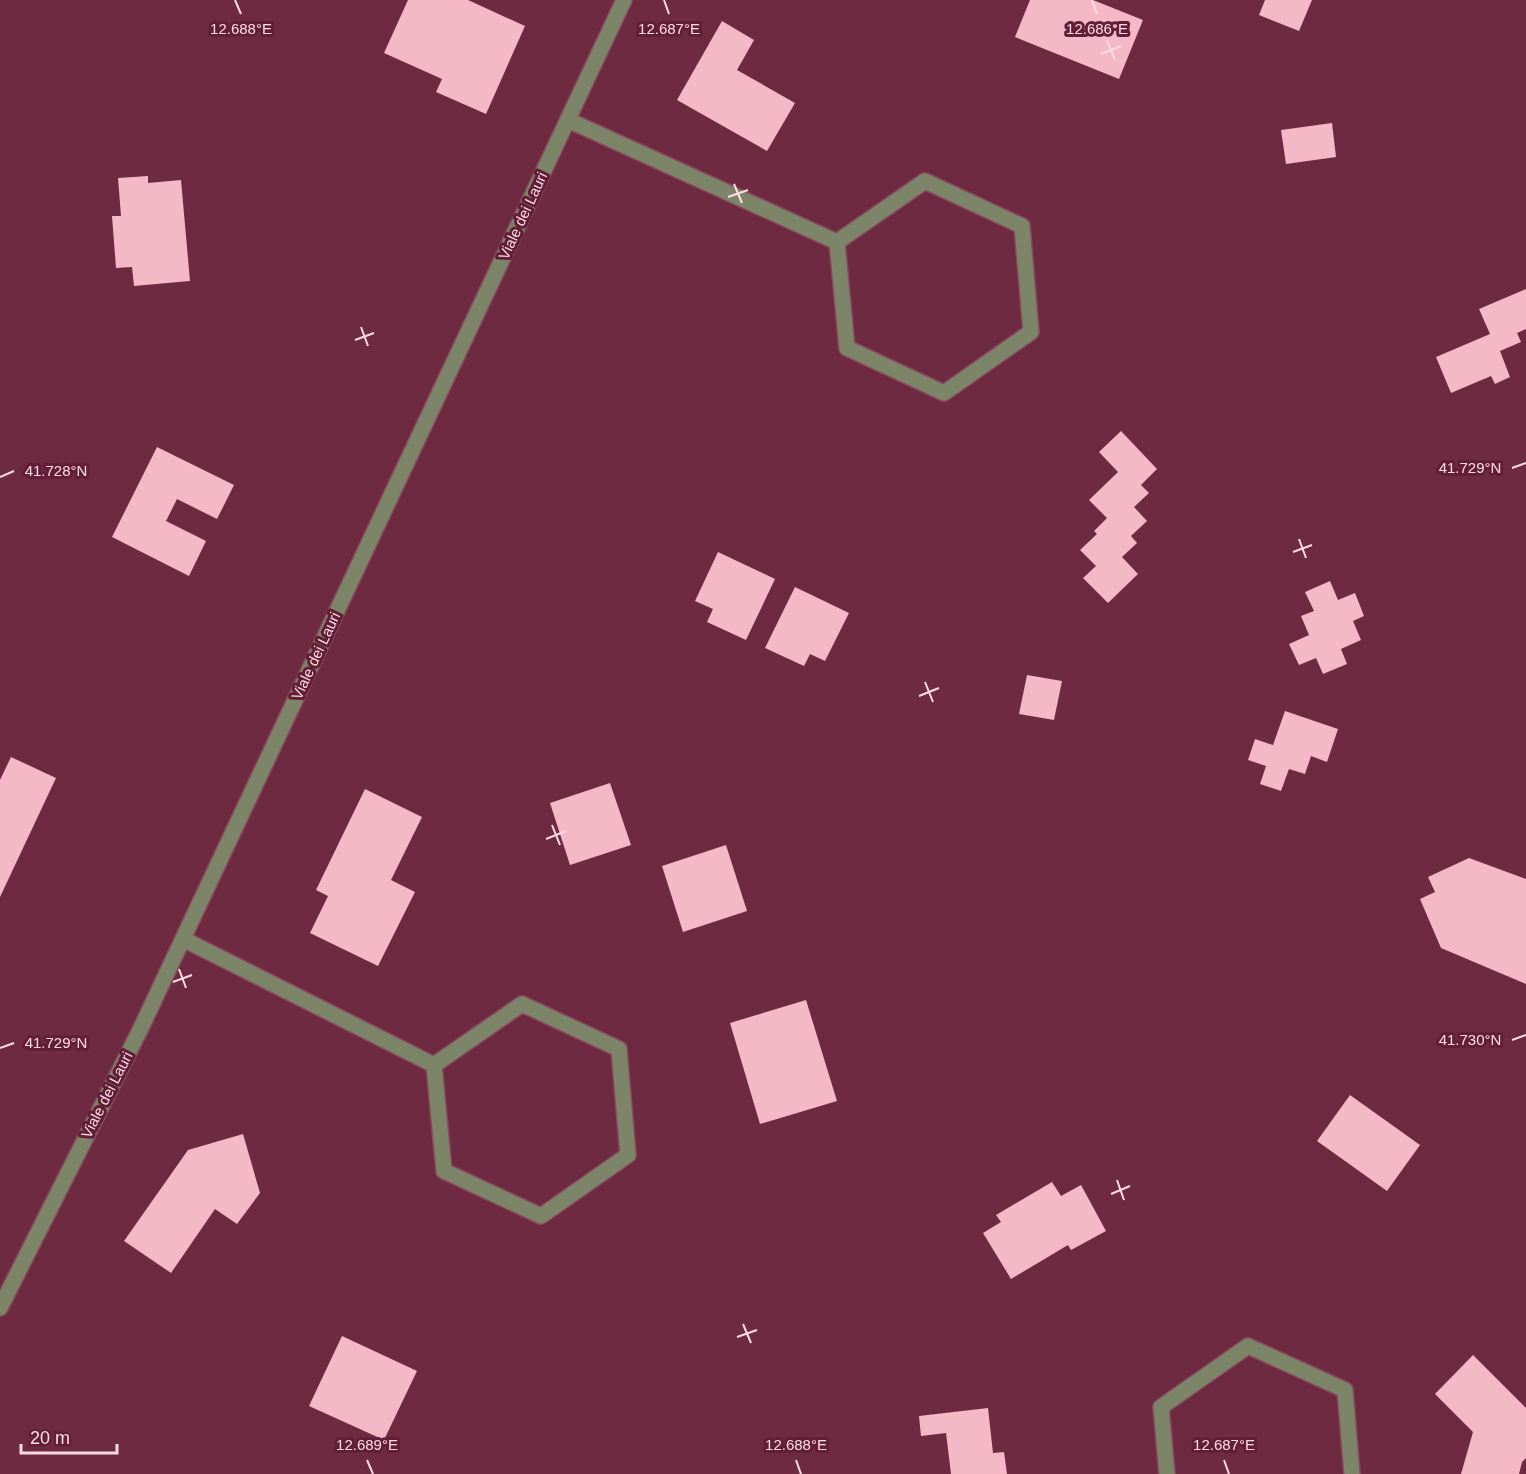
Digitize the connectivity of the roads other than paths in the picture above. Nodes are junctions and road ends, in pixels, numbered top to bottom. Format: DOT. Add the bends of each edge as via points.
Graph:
graph roads {
  1 [pos="624,0"];
  2 [pos="568,120"];
  3 [pos="837,242"];
  4 [pos="183,939"];
  5 [pos="434,1065"];
  6 [pos="0,1308"];
  7 [pos="1167,1474"];
  8 [pos="1353,1474"];
  1 -- 2 [label="street, Viale dei Lauri"];
  2 -- 3 [label="street"];
  2 -- 4 [label="street, Viale dei Lauri"];
  3 -- 3 [label="street" via="847,348 890,368 944,393 1031,332 1022,226 925,181"];
  4 -- 5 [label="street"];
  4 -- 6 [label="street, Viale dei Lauri"];
  5 -- 5 [label="street" via="444,1172 541,1216 628,1155 619,1049 522,1004"];
  7 -- 8 [label="street" via="1161,1407 1248,1346 1345,1390"];
}
